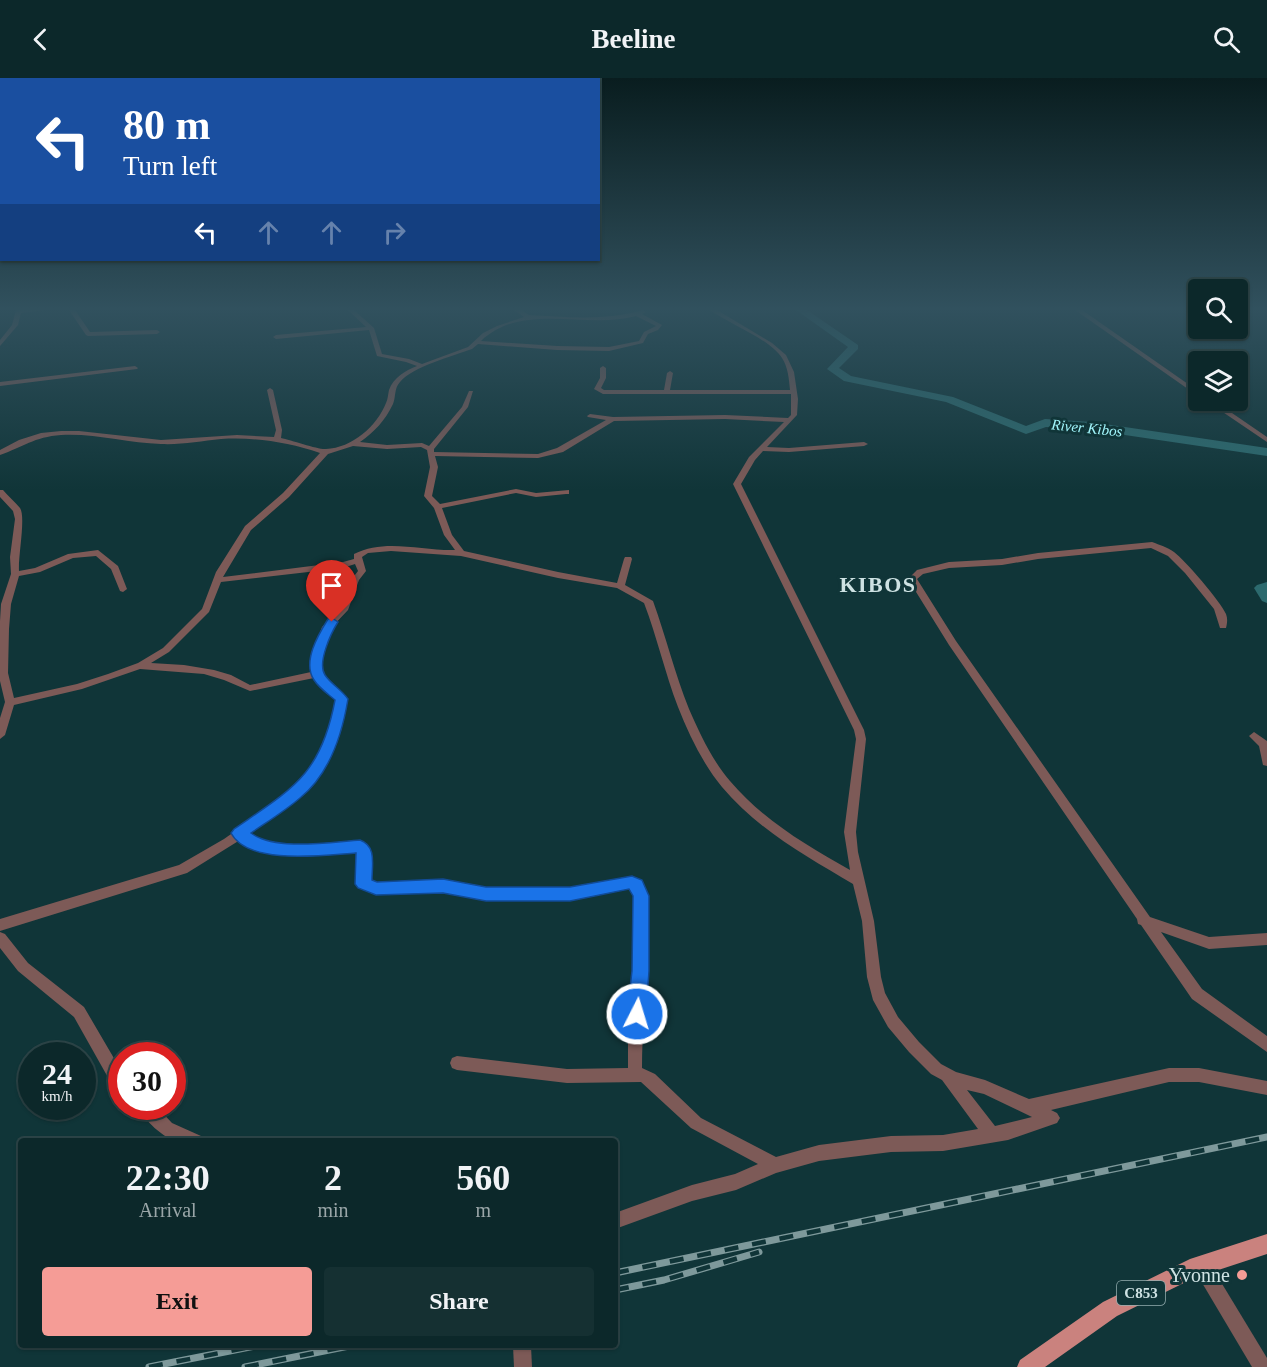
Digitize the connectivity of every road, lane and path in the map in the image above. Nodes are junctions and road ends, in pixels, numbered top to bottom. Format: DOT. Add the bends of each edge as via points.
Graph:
graph roads {
  1 [pos="117,370"];
  2 [pos="415,370"];
  3 [pos="603,370"];
  4 [pos="790,370"];
  5 [pos="1164,370"];
  6 [pos="670,373"];
  7 [pos="0,384"];
  8 [pos="1188,387"];
  9 [pos="270,390"];
  10 [pos="668,390"];
  11 [pos="471,392"];
  12 [pos="794,392"];
  13 [pos="1224,411"];
  14 [pos="590,416"];
  15 [pos="613,418"];
  16 [pos="790,420"];
  17 [pos="1267,440"];
  18 [pos="277,441"];
  19 [pos="353,444"];
  20 [pos="864,444"];
  21 [pos="761,448"];
  22 [pos="325,452"];
  23 [pos="430,452"];
  24 [pos="0,453"];
  25 [pos="0,492"];
  26 [pos="566,492"];
  27 [pos="438,507"];
  28 [pos="461,553"];
  29 [pos="628,559"];
  30 [pos="358,561"];
  31 [pos="15,574"];
  32 [pos="216,580"];
  33 [pos="620,586"];
  34 [pos="123,589"];
  35 [pos="1223,626"];
  36 [pos="2,662"];
  37 [pos="141,665"];
  38 [pos="316,674"];
  39 [pos="10,702"];
  40 [pos="0,735"];
  41 [pos="1254,735"];
  42 [pos="1267,762"];
  43 [pos="239,833"];
  44 [pos="858,881"];
  45 [pos="1142,920"];
  46 [pos="0,925"];
  47 [pos="0,938"];
  48 [pos="1267,939"];
  49 [pos="1267,1045"];
  50 [pos="456,1063"];
  51 [pos="108,1064"];
  52 [pos="635,1074"];
  53 [pos="947,1077"];
  54 [pos="1267,1088"];
  55 [pos="1029,1107"];
  56 [pos="159,1120"];
  57 [pos="991,1134"];
  58 [pos="187,1138"];
  59 [pos="775,1165"];
  60 [pos="618,1220"];
  61 [pos="1267,1244"];
  62 [pos="1201,1265"];
  63 [pos="522,1348"];
  64 [pos="522,1367"];
  65 [pos="1027,1367"];
  66 [pos="1262,1367"];
  1 -- 7 [label="street"];
  2 -- 19 [label="street" via="398,380 378,425"];
  3 -- 10 [label="street" via="599,391"];
  4 -- 12 [label="street"];
  5 -- 8 [label="street"];
  6 -- 10 [label="street"];
  9 -- 18 [label="street" via="279,430"];
  10 -- 12 [label="street"];
  11 -- 23 [label="street" via="465,407"];
  12 -- 16 [label="street" via="796,410"];
  13 -- 17 [label="street"];
  14 -- 15 [label="street"];
  15 -- 16 [label="street"];
  15 -- 23 [label="street" via="560,450 538,456"];
  16 -- 21 [label="street"];
  18 -- 22 [label="street"];
  18 -- 24 [label="street" via="236,436 160,442 64,433 30,437"];
  19 -- 22 [label="street"];
  19 -- 23 [label="street" via="422,445"];
  20 -- 21 [label="street" via="789,450"];
  21 -- 44 [label="street" via="738,479 738,486 859,730 850,832"];
  22 -- 32 [label="street" via="243,534"];
  23 -- 27 [label="street" via="434,467 428,496"];
  25 -- 31 [label="street" via="17,510 19,519"];
  26 -- 27 [label="street" via="536,495 516,491"];
  27 -- 28 [label="street" via="448,535"];
  28 -- 30 [label="street" via="368,550 357,556"];
  28 -- 33 [label="street"];
  29 -- 33 [label="street"];
  30 -- 32 [label="street"];
  30 -- 38 [label="street" via="362,571 338,616 327,627 317,655"];
  31 -- 34 [label="street" via="71,556 98,553 115,568"];
  31 -- 36 [label="street" via="6,604"];
  32 -- 37 [label="street" via="200,618 166,650"];
  33 -- 44 [label="street" via="648,601 696,737 725,783 796,845"];
  35 -- 45 [label="street" via="1218,608 1179,562 1166,549 1152,545 949,565 920,572 912,579"];
  36 -- 39 [label="street"];
  37 -- 38 [label="street" via="204,670 250,688"];
  37 -- 39 [label="street" via="78,687"];
  38 -- 43 [label="street" via="342,699 336,731 327,751 296,794"];
  39 -- 40 [label="street"];
  41 -- 42 [label="street" via="1264,744"];
  43 -- 46 [label="street" via="183,869"];
  43 -- 52 [label="street" via="255,845 290,850 360,847 365,853 363,884 376,889 443,886 486,894 570,894 632,882 641,896"];
  44 -- 53 [label="street" via="878,995 893,1022 914,1047"];
  45 -- 48 [label="street" via="1209,943"];
  45 -- 49 [label="street" via="1197,994"];
  47 -- 51 [label="street" via="23,967 79,1012"];
  50 -- 52 [label="street" via="567,1076"];
  52 -- 59 [label="street" via="650,1079 696,1123"];
  53 -- 55 [label="street" via="985,1087"];
  53 -- 57 [label="street"];
  54 -- 55 [label="street" via="1169,1075"];
  55 -- 57 [label="street" via="1052,1118 1030,1127"];
  56 -- 58 [label="street"];
  57 -- 59 [label="street" via="943,1143 891,1144 819,1153"];
  59 -- 60 [label="street" via="736,1182"];
  61 -- 62 [label="main road, C853"];
  62 -- 65 [label="main road, C853" via="1110,1309"];
  62 -- 66 [label="street"];
  63 -- 64 [label="street"];
}
